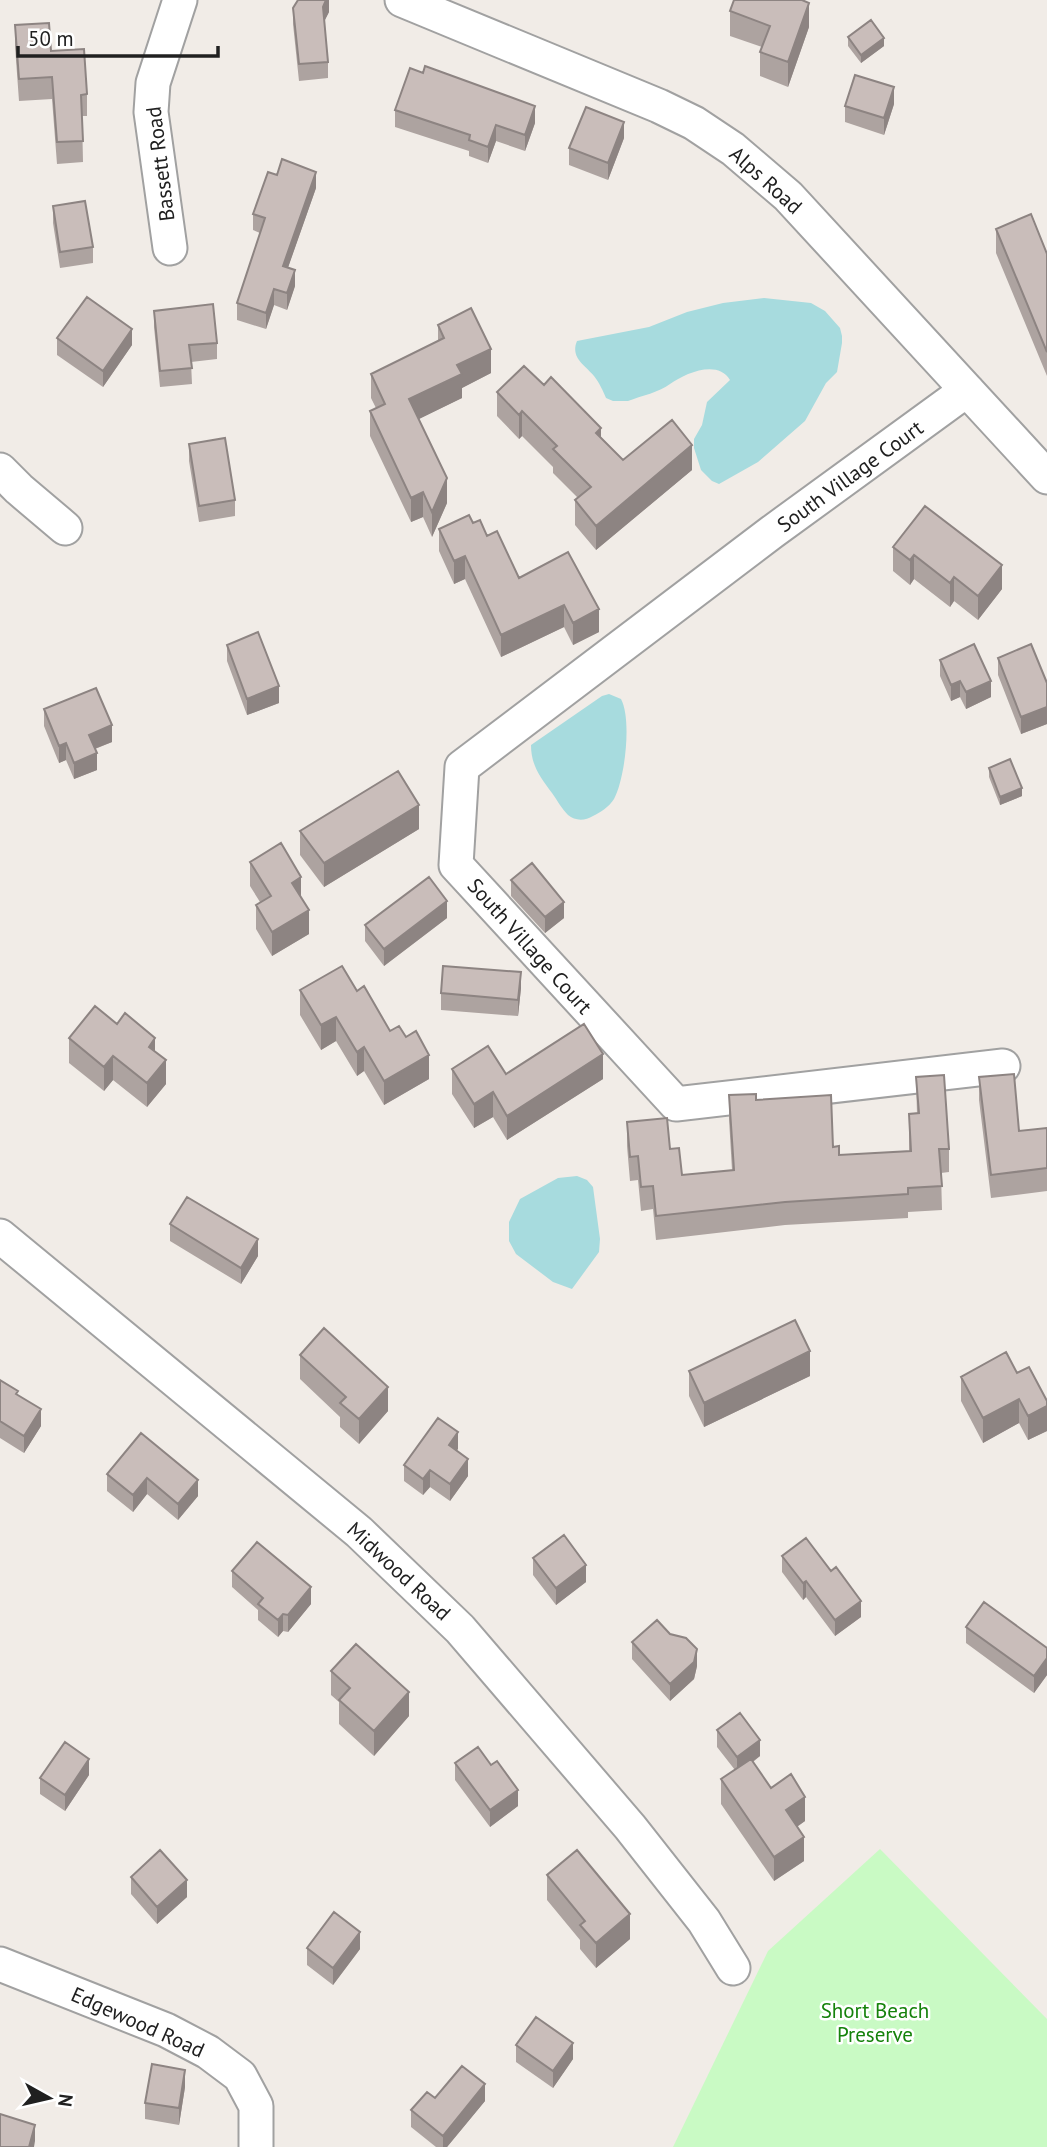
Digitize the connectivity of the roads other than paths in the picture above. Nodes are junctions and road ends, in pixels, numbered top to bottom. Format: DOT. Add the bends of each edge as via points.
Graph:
graph roads {
  1 [pos="180,0"];
  2 [pos="402,0"];
  3 [pos="447,9"];
  4 [pos="170,248"];
  5 [pos="967,390"];
  6 [pos="0,470"];
  7 [pos="1047,477"];
  8 [pos="65,528"];
  9 [pos="1003,1066"];
  10 [pos="0,1236"];
  11 [pos="0,1964"];
  12 [pos="733,1969"];
  13 [pos="256,2147"];
  1 -- 4 [label="street, Bassett Road" via="153,83 151,112"];
  2 -- 3 [label="street, Alps Road"];
  3 -- 5 [label="street, Alps Road" via="694,123 733,149 788,196"];
  5 -- 7 [label="street, Alps Road"];
  5 -- 9 [label="street, South Village Court" via="462,767 456,865 676,1104"];
  6 -- 8 [label="street"];
  10 -- 12 [label="street, Midwood Road" via="359,1532 460,1629 630,1827 704,1921"];
  11 -- 13 [label="street, Edgewood Road" via="166,2030 208,2052 240,2077 256,2105"];
}
